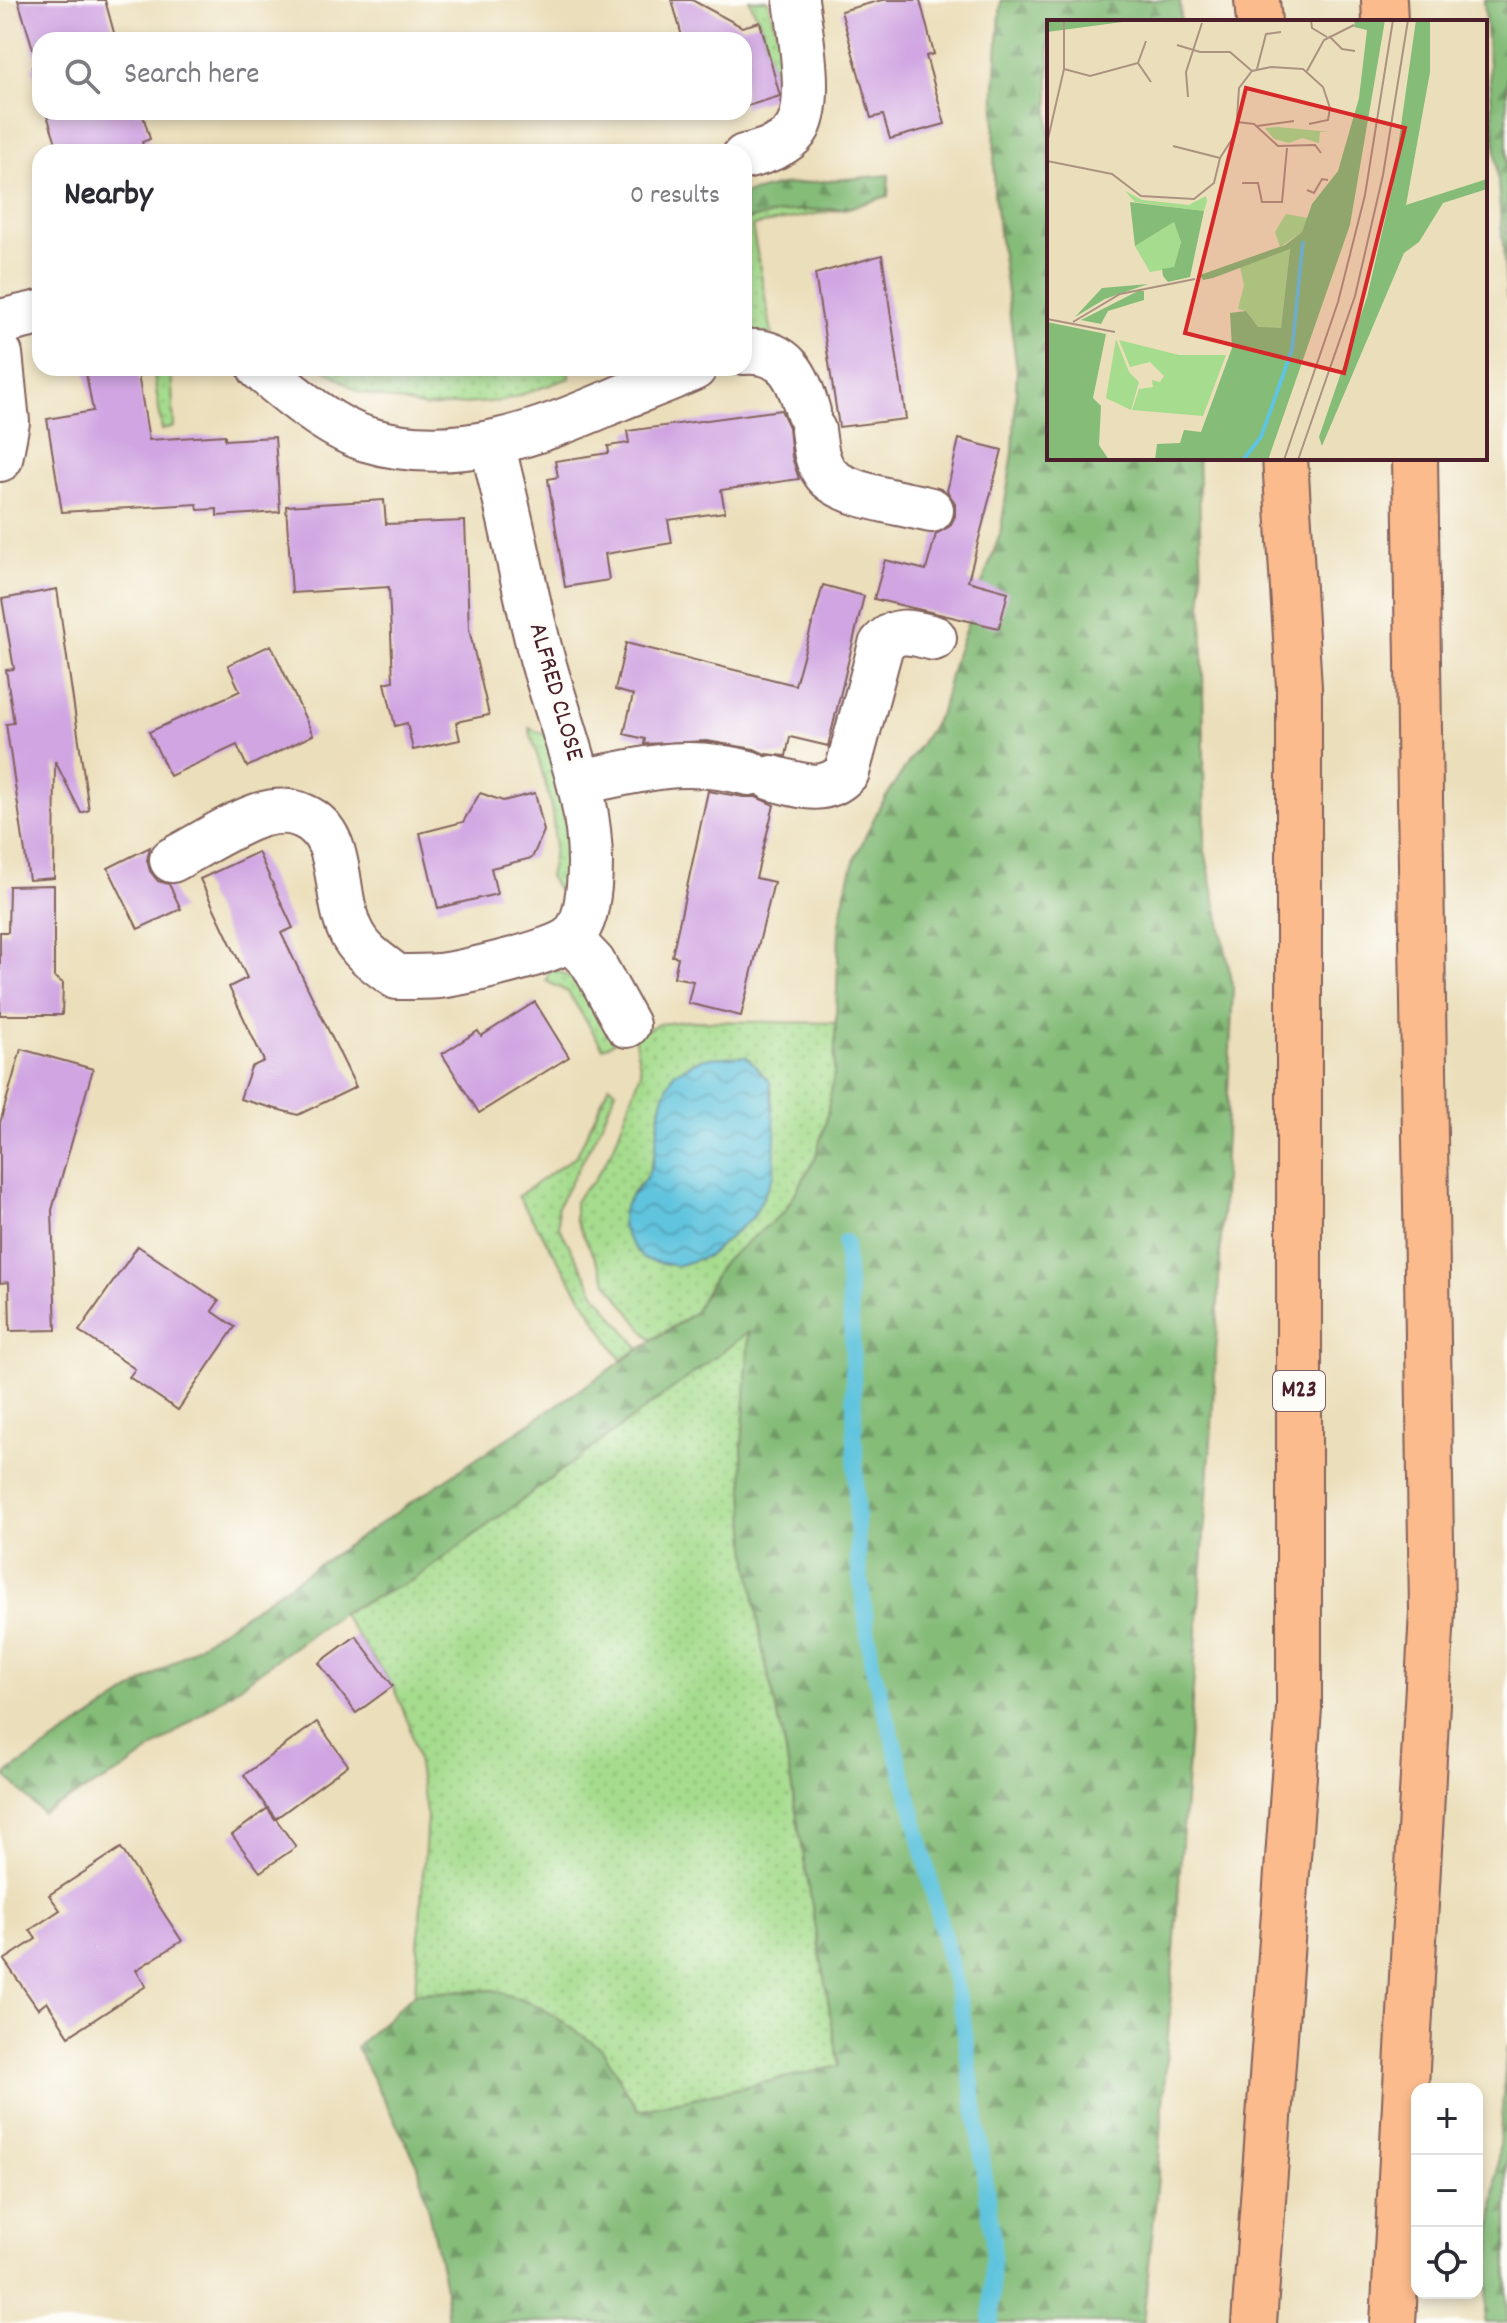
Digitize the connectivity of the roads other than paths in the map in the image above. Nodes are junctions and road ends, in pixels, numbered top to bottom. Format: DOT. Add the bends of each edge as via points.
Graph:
graph roads {
  1 [pos="796,0"];
  2 [pos="1257,0"];
  3 [pos="1384,0"];
  4 [pos="1259,20"];
  5 [pos="1385,20"];
  6 [pos="752,155"];
  7 [pos="32,315"];
  8 [pos="0,322"];
  9 [pos="0,354"];
  10 [pos="760,354"];
  11 [pos="270,376"];
  12 [pos="674,376"];
  13 [pos="492,444"];
  14 [pos="0,459"];
  15 [pos="1285,460"];
  16 [pos="1415,460"];
  17 [pos="931,510"];
  18 [pos="934,638"];
  19 [pos="581,782"];
  20 [pos="172,860"];
  21 [pos="570,939"];
  22 [pos="627,1025"];
  23 [pos="1254,2323"];
  24 [pos="1393,2323"];
  1 -- 6 [label="street" via="805,70 798,127 784,142"];
  2 -- 4 [label="highway"];
  3 -- 5 [label="highway"];
  7 -- 8 [label="street"];
  9 -- 14 [label="street" via="7,422"];
  10 -- 17 [label="street" via="801,385 825,474 842,488"];
  11 -- 13 [label="street" via="306,406 364,438 412,449"];
  12 -- 13 [label="street" via="532,434"];
  13 -- 19 [label="street, ALFRED CLOSE" via="538,642"];
  15 -- 23 [label="highway, M23" via="1299,687 1299,1708"];
  16 -- 24 [label="highway" via="1432,1612"];
  18 -- 19 [label="street" via="898,632 881,645 847,772 838,782 810,788 721,766 683,763"];
  19 -- 21 [label="street, ALFRED CLOSE" via="591,843 590,876 582,924"];
  20 -- 21 [label="street" via="258,816 296,813 314,821 328,838 350,931 361,948 397,977 440,975 546,950"];
  21 -- 22 [label="street" via="593,963"];
}
